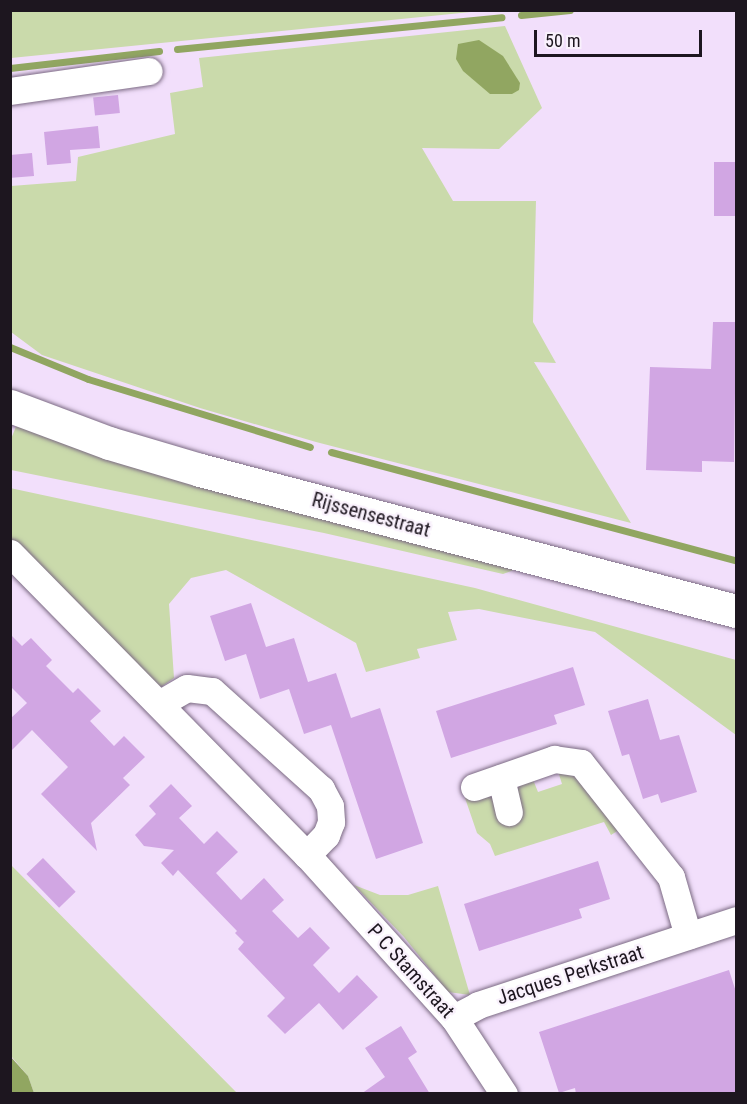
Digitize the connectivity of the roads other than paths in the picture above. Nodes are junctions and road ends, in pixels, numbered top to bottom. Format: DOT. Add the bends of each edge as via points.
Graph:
graph roads {
  1 [pos="149,70"];
  2 [pos="10,91"];
  3 [pos="10,406"];
  4 [pos="10,553"];
  5 [pos="736,611"];
  6 [pos="159,704"];
  7 [pos="501,778"];
  8 [pos="474,787"];
  9 [pos="509,812"];
  10 [pos="307,855"];
  11 [pos="736,920"];
  12 [pos="688,936"];
  13 [pos="454,1018"];
  14 [pos="504,1094"];
  1 -- 2 [label="street"];
  3 -- 5 [label="main road, Rijssensestraat" via="110,443 200,470"];
  4 -- 6 [label="street, P C Stamstraat"];
  6 -- 10 [label="street, P C Stamstraat"];
  6 -- 10 [label="street" via="187,688 212,691 321,789 330,806 331,822 326,835"];
  7 -- 8 [label="street"];
  7 -- 9 [label="street"];
  7 -- 12 [label="street" via="560,758 586,767 671,877"];
  10 -- 13 [label="street, P C Stamstraat"];
  11 -- 12 [label="street, Jacques Perkstraat"];
  12 -- 13 [label="street, Jacques Perkstraat" via="478,1005"];
  13 -- 14 [label="street, P C Stamstraat"];
}
